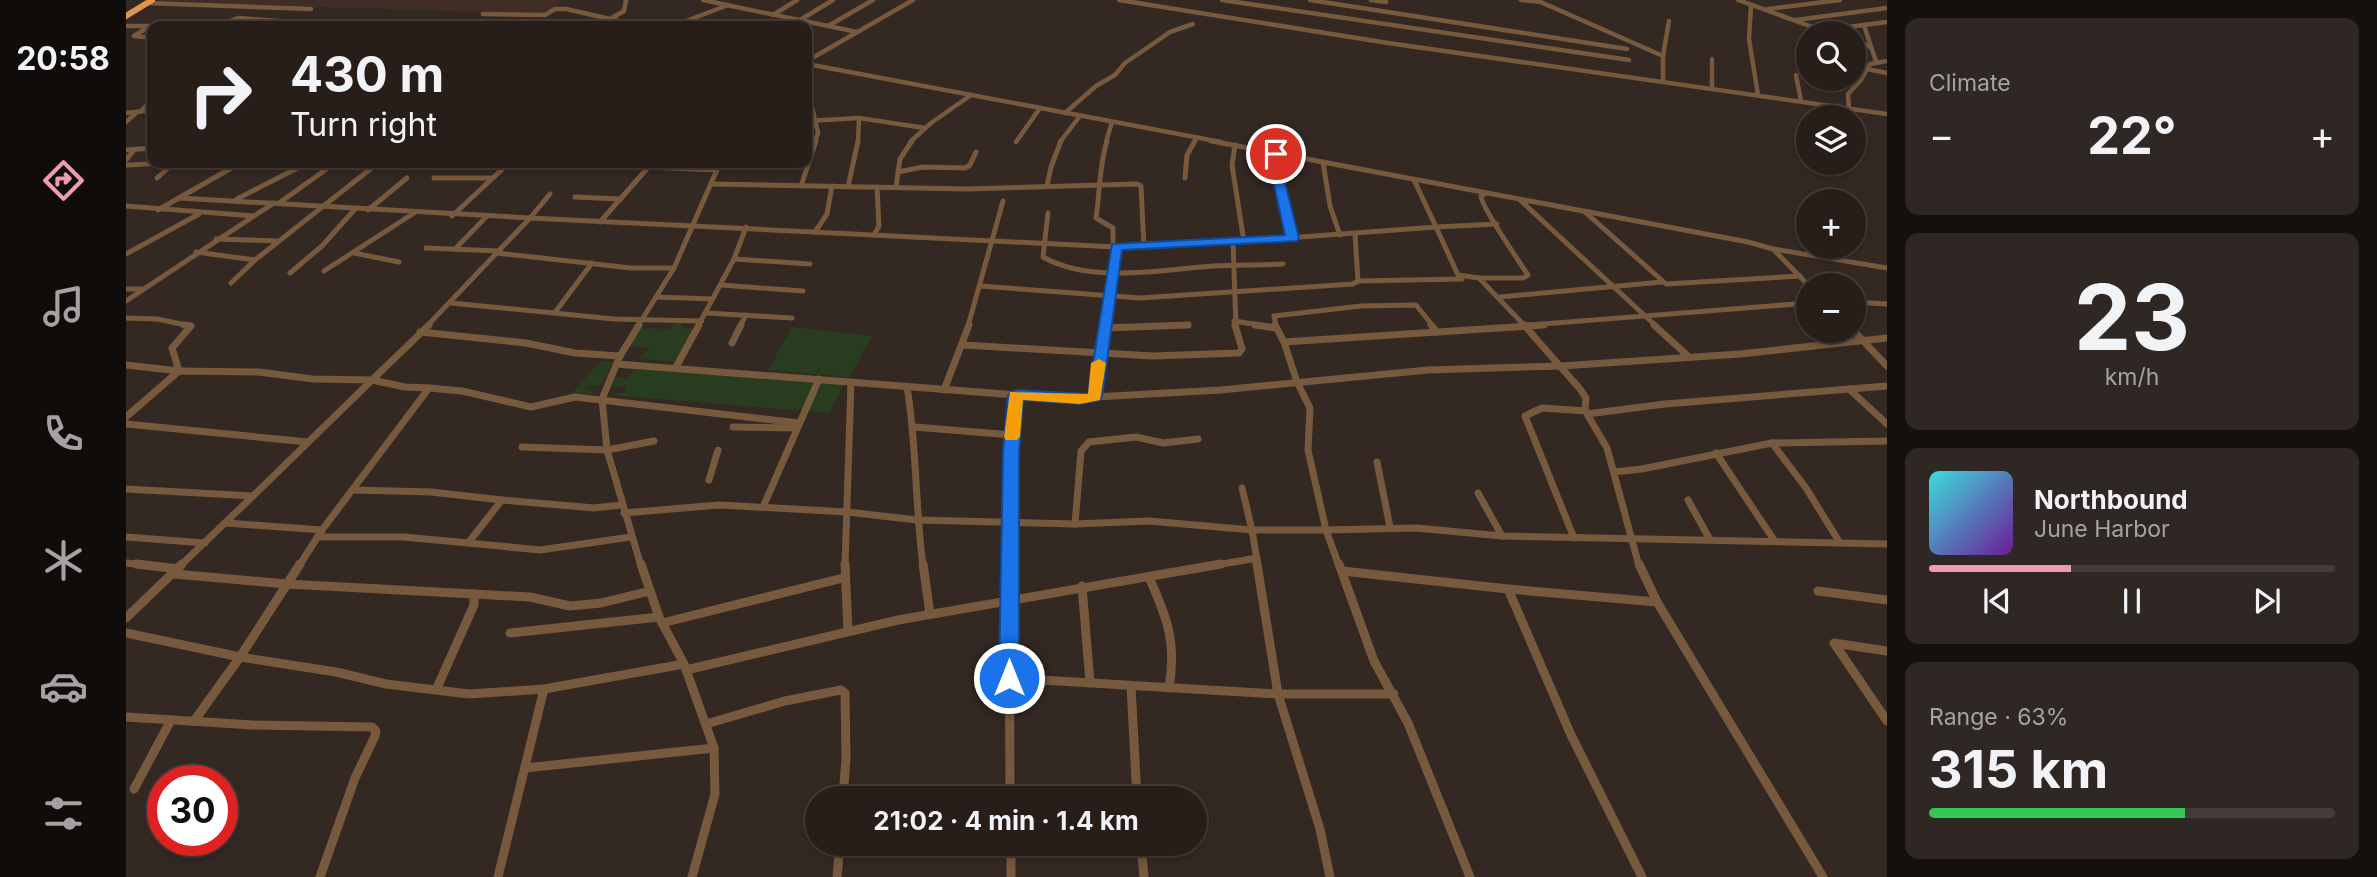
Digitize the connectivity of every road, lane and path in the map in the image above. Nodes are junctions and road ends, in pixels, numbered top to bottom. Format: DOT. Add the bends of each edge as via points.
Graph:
graph roads {
  1 [pos="626,0"];
  2 [pos="703,0"];
  3 [pos="797,0"];
  4 [pos="833,0"];
  5 [pos="873,0"];
  6 [pos="913,0"];
  7 [pos="1119,0"];
  8 [pos="1222,0"];
  9 [pos="1310,0"];
  10 [pos="1371,0"];
  11 [pos="1521,0"];
  12 [pos="1738,0"];
  13 [pos="1840,0"];
  14 [pos="148,1"];
  15 [pos="1539,1"];
  16 [pos="728,2"];
  17 [pos="1386,2"];
  18 [pos="1751,5"];
  19 [pos="1887,8"];
  20 [pos="311,9"];
  21 [pos="1764,10"];
  22 [pos="126,14"];
  23 [pos="483,14"];
  24 [pos="772,15"];
  25 [pos="610,19"];
  26 [pos="270,20"];
  27 [pos="1792,20"];
  28 [pos="230,21"];
  29 [pos="282,21"];
  30 [pos="619,21"];
  31 [pos="684,21"];
  32 [pos="792,21"];
  33 [pos="802,21"];
  34 [pos="1669,22"];
  35 [pos="1796,22"];
  36 [pos="1887,22"];
  37 [pos="812,23"];
  38 [pos="1193,23"];
  39 [pos="1866,25"];
  40 [pos="126,26"];
  41 [pos="147,26"];
  42 [pos="828,26"];
  43 [pos="147,28"];
  44 [pos="1866,31"];
  45 [pos="857,32"];
  46 [pos="147,37"];
  47 [pos="1628,41"];
  48 [pos="1866,45"];
  49 [pos="1871,47"];
  50 [pos="1627,49"];
  51 [pos="1663,56"];
  52 [pos="1712,59"];
  53 [pos="812,60"];
  54 [pos="1629,60"];
  55 [pos="1876,61"];
  56 [pos="1887,61"];
  57 [pos="812,64"];
  58 [pos="1867,69"];
  59 [pos="1887,73"];
  60 [pos="1622,74"];
  61 [pos="1663,80"];
  62 [pos="1712,88"];
  63 [pos="1799,91"];
  64 [pos="971,95"];
  65 [pos="1758,95"];
  66 [pos="1801,101"];
  67 [pos="147,104"];
  68 [pos="1828,105"];
  69 [pos="1849,105"];
  70 [pos="812,106"];
  71 [pos="1040,108"];
  72 [pos="147,111"];
  73 [pos="1866,111"];
  74 [pos="138,112"];
  75 [pos="126,113"];
  76 [pos="1065,113"];
  77 [pos="1887,114"];
  78 [pos="1080,116"];
  79 [pos="859,118"];
  80 [pos="812,120"];
  81 [pos="817,120"];
  82 [pos="126,122"];
  83 [pos="1112,122"];
  84 [pos="925,128"];
  85 [pos="1196,138"];
  86 [pos="1016,142"];
  87 [pos="1235,145"];
  88 [pos="147,149"];
  89 [pos="126,150"];
  90 [pos="134,150"];
  91 [pos="812,152"];
  92 [pos="976,152"];
  93 [pos="1276,154"];
  94 [pos="126,160"];
  95 [pos="1322,162"];
  96 [pos="147,164"];
  97 [pos="126,165"];
  98 [pos="167,168"];
  99 [pos="231,168"];
  100 [pos="297,168"];
  101 [pos="328,168"];
  102 [pos="372,168"];
  103 [pos="503,168"];
  104 [pos="648,168"];
  105 [pos="717,168"];
  106 [pos="807,168"];
  107 [pos="898,172"];
  108 [pos="157,178"];
  109 [pos="407,178"];
  110 [pos="435,178"];
  111 [pos="492,178"];
  112 [pos="1185,178"];
  113 [pos="1414,180"];
  114 [pos="711,184"];
  115 [pos="1101,184"];
  116 [pos="801,186"];
  117 [pos="832,186"];
  118 [pos="1047,186"];
  119 [pos="848,187"];
  120 [pos="877,187"];
  121 [pos="896,187"];
  122 [pos="1486,193"];
  123 [pos="550,194"];
  124 [pos="575,197"];
  125 [pos="179,198"];
  126 [pos="621,199"];
  127 [pos="1520,199"];
  128 [pos="236,200"];
  129 [pos="1003,201"];
  130 [pos="276,204"];
  131 [pos="126,206"];
  132 [pos="322,206"];
  133 [pos="355,209"];
  134 [pos="158,210"];
  135 [pos="368,210"];
  136 [pos="1585,212"];
  137 [pos="201,213"];
  138 [pos="1048,213"];
  139 [pos="414,214"];
  140 [pos="254,216"];
  141 [pos="452,216"];
  142 [pos="486,216"];
  143 [pos="530,218"];
  144 [pos="600,222"];
  145 [pos="693,224"];
  146 [pos="1497,224"];
  147 [pos="746,227"];
  148 [pos="1436,227"];
  149 [pos="814,232"];
  150 [pos="1355,234"];
  151 [pos="874,235"];
  152 [pos="1340,235"];
  153 [pos="1292,238"];
  154 [pos="216,239"];
  155 [pos="989,239"];
  156 [pos="278,241"];
  157 [pos="1234,242"];
  158 [pos="1244,242"];
  159 [pos="1044,243"];
  160 [pos="1115,247"];
  161 [pos="1144,247"];
  162 [pos="426,248"];
  163 [pos="455,249"];
  164 [pos="1773,249"];
  165 [pos="196,252"];
  166 [pos="498,252"];
  167 [pos="353,253"];
  168 [pos="126,254"];
  169 [pos="734,259"];
  170 [pos="254,260"];
  171 [pos="399,262"];
  172 [pos="592,264"];
  173 [pos="810,264"];
  174 [pos="1283,264"];
  175 [pos="1235,265"];
  176 [pos="674,268"];
  177 [pos="1887,268"];
  178 [pos="324,271"];
  179 [pos="1114,271"];
  180 [pos="1797,273"];
  181 [pos="290,274"];
  182 [pos="1796,276"];
  183 [pos="1470,278"];
  184 [pos="1479,278"];
  185 [pos="1358,281"];
  186 [pos="1662,282"];
  187 [pos="230,283"];
  188 [pos="721,285"];
  189 [pos="980,286"];
  190 [pos="1616,288"];
  191 [pos="126,289"];
  192 [pos="143,289"];
  193 [pos="803,291"];
  194 [pos="1233,292"];
  195 [pos="656,297"];
  196 [pos="1110,297"];
  197 [pos="1500,297"];
  198 [pos="713,299"];
  199 [pos="126,301"];
  200 [pos="451,303"];
  201 [pos="1866,303"];
  202 [pos="1796,304"];
  203 [pos="1887,304"];
  204 [pos="556,311"];
  205 [pos="706,313"];
  206 [pos="746,315"];
  207 [pos="1645,315"];
  208 [pos="126,318"];
  209 [pos="792,318"];
  210 [pos="641,321"];
  211 [pos="702,321"];
  212 [pos="1234,321"];
  213 [pos="1188,326"];
  214 [pos="1525,326"];
  215 [pos="1104,328"];
  216 [pos="1276,328"];
  217 [pos="420,332"];
  218 [pos="1437,332"];
  219 [pos="1887,338"];
  220 [pos="1866,340"];
  221 [pos="1284,342"];
  222 [pos="1866,342"];
  223 [pos="732,343"];
  224 [pos="1833,343"];
  225 [pos="964,345"];
  226 [pos="1100,354"];
  227 [pos="1689,357"];
  228 [pos="618,360"];
  229 [pos="126,365"];
  230 [pos="1560,366"];
  231 [pos="1887,366"];
  232 [pos="676,367"];
  233 [pos="178,371"];
  234 [pos="819,379"];
  235 [pos="372,380"];
  236 [pos="850,382"];
  237 [pos="1297,382"];
  238 [pos="1887,386"];
  239 [pos="907,387"];
  240 [pos="429,388"];
  241 [pos="1849,389"];
  242 [pos="944,390"];
  243 [pos="1015,395"];
  244 [pos="1095,397"];
  245 [pos="602,399"];
  246 [pos="1586,412"];
  247 [pos="126,417"];
  248 [pos="126,424"];
  249 [pos="1887,424"];
  250 [pos="798,426"];
  251 [pos="733,427"];
  252 [pos="914,427"];
  253 [pos="1012,435"];
  254 [pos="1198,439"];
  255 [pos="654,441"];
  256 [pos="1887,441"];
  257 [pos="307,442"];
  258 [pos="1772,443"];
  259 [pos="522,447"];
  260 [pos="607,450"];
  261 [pos="718,450"];
  262 [pos="1716,453"];
  263 [pos="1377,462"];
  264 [pos="1614,472"];
  265 [pos="709,480"];
  266 [pos="1242,488"];
  267 [pos="126,489"];
  268 [pos="353,490"];
  269 [pos="1478,493"];
  270 [pos="253,496"];
  271 [pos="502,500"];
  272 [pos="1688,500"];
  273 [pos="763,507"];
  274 [pos="623,509"];
  275 [pos="847,512"];
  276 [pos="917,520"];
  277 [pos="226,523"];
  278 [pos="1009,523"];
  279 [pos="1075,524"];
  280 [pos="1390,527"];
  281 [pos="1252,530"];
  282 [pos="1326,530"];
  283 [pos="319,534"];
  284 [pos="1502,536"];
  285 [pos="126,537"];
  286 [pos="631,537"];
  287 [pos="1574,538"];
  288 [pos="1631,538"];
  289 [pos="1709,538"];
  290 [pos="1774,540"];
  291 [pos="205,543"];
  292 [pos="468,543"];
  293 [pos="1840,543"];
  294 [pos="1887,544"];
  295 [pos="1257,558"];
  296 [pos="126,563"];
  297 [pos="176,571"];
  298 [pos="1342,571"];
  299 [pos="1149,577"];
  300 [pos="843,578"];
  301 [pos="287,584"];
  302 [pos="1082,586"];
  303 [pos="1508,589"];
  304 [pos="650,591"];
  305 [pos="1818,591"];
  306 [pos="474,594"];
  307 [pos="1009,599"];
  308 [pos="1887,600"];
  309 [pos="1657,602"];
  310 [pos="930,614"];
  311 [pos="126,618"];
  312 [pos="661,620"];
  313 [pos="848,630"];
  314 [pos="126,633"];
  315 [pos="510,634"];
  316 [pos="1887,651"];
  317 [pos="240,657"];
  318 [pos="685,667"];
  319 [pos="1009,678"];
  320 [pos="1090,683"];
  321 [pos="1131,686"];
  322 [pos="1169,688"];
  323 [pos="544,689"];
  324 [pos="436,690"];
  325 [pos="1278,694"];
  326 [pos="1394,694"];
  327 [pos="126,718"];
  328 [pos="171,720"];
  329 [pos="194,721"];
  330 [pos="1887,721"];
  331 [pos="706,724"];
  332 [pos="714,748"];
  333 [pos="525,768"];
  334 [pos="844,786"];
  335 [pos="1010,786"];
  336 [pos="1136,786"];
  337 [pos="134,789"];
  338 [pos="838,856"];
  339 [pos="1011,856"];
  340 [pos="1142,856"];
  341 [pos="320,877"];
  342 [pos="498,877"];
  343 [pos="692,877"];
  344 [pos="837,877"];
  345 [pos="1011,877"];
  346 [pos="1144,877"];
  347 [pos="1329,877"];
  348 [pos="1470,877"];
  349 [pos="1642,877"];
  350 [pos="1823,877"];
  1 -- 25 [label="street" via="624,11"];
  2 -- 16 [label="street"];
  3 -- 24 [label="street"];
  4 -- 33 [label="street"];
  5 -- 42 [label="street"];
  6 -- 45 [label="street"];
  7 -- 60 [label="street"];
  8 -- 54 [label="street"];
  9 -- 50 [label="street"];
  10 -- 17 [label="street"];
  11 -- 15 [label="street"];
  12 -- 18 [label="street"];
  13 -- 21 [label="street"];
  14 -- 20 [label="street"];
  14 -- 22 [label="highway"];
  15 -- 47 [label="street"];
  16 -- 24 [label="street"];
  16 -- 31 [label="street"];
  18 -- 21 [label="street"];
  18 -- 65 [label="street" via="1749,51"];
  19 -- 27 [label="street"];
  21 -- 27 [label="street"];
  23 -- 25 [label="street" via="548,15 562,8"];
  24 -- 32 [label="street"];
  25 -- 30 [label="street"];
  26 -- 28 [label="street"];
  26 -- 29 [label="street"];
  27 -- 35 [label="street"];
  34 -- 51 [label="street"];
  36 -- 39 [label="street"];
  37 -- 42 [label="street"];
  38 -- 76 [label="street" via="1175,29 1125,63"];
  40 -- 41 [label="street"];
  42 -- 45 [label="street"];
  43 -- 46 [label="street" via="134,36"];
  44 -- 49 [label="street"];
  45 -- 53 [label="street"];
  47 -- 50 [label="street"];
  47 -- 51 [label="street"];
  48 -- 49 [label="street"];
  49 -- 55 [label="street"];
  50 -- 54 [label="street"];
  51 -- 61 [label="street"];
  52 -- 62 [label="street"];
  54 -- 60 [label="street"];
  55 -- 56 [label="street"];
  55 -- 58 [label="street"];
  57 -- 64 [label="street"];
  58 -- 59 [label="street"];
  58 -- 69 [label="street" via="1848,94"];
  60 -- 61 [label="street"];
  61 -- 62 [label="street"];
  62 -- 65 [label="street"];
  63 -- 66 [label="street"];
  64 -- 71 [label="street"];
  64 -- 84 [label="street"];
  65 -- 66 [label="street"];
  66 -- 68 [label="street"];
  67 -- 74 [label="street"];
  70 -- 81 [label="street"];
  71 -- 76 [label="street"];
  71 -- 86 [label="street"];
  72 -- 74 [label="street"];
  73 -- 77 [label="street"];
  74 -- 75 [label="street"];
  74 -- 82 [label="street"];
  76 -- 78 [label="street"];
  78 -- 83 [label="street"];
  78 -- 118 [label="street" via="1053,159"];
  79 -- 81 [label="street"];
  79 -- 84 [label="street"];
  79 -- 119 [label="street"];
  80 -- 81 [label="street"];
  81 -- 91 [label="street"];
  83 -- 85 [label="street"];
  83 -- 115 [label="street" via="1100,164"];
  84 -- 107 [label="street" via="907,148"];
  85 -- 87 [label="street"];
  85 -- 112 [label="street" via="1187,155"];
  87 -- 93 [label="street"];
  87 -- 158 [label="street" via="1232,165"];
  88 -- 90 [label="street"];
  89 -- 90 [label="street"];
  90 -- 94 [label="street"];
  92 -- 107 [label="street" via="965,168 923,167"];
  93 -- 95 [label="street"];
  93 -- 153 [label="street"];
  95 -- 113 [label="street"];
  95 -- 152 [label="street"];
  96 -- 97 [label="street"];
  98 -- 108 [label="street"];
  99 -- 125 [label="street"];
  100 -- 128 [label="street"];
  101 -- 130 [label="street"];
  102 -- 132 [label="street"];
  103 -- 111 [label="street"];
  104 -- 126 [label="street"];
  105 -- 114 [label="street"];
  106 -- 116 [label="street"];
  107 -- 121 [label="street"];
  109 -- 135 [label="street"];
  110 -- 111 [label="street"];
  111 -- 141 [label="street"];
  113 -- 122 [label="street"];
  113 -- 148 [label="street"];
  114 -- 116 [label="street"];
  114 -- 145 [label="street"];
  115 -- 118 [label="street"];
  115 -- 160 [label="street" via="1096,218 1111,224"];
  115 -- 161 [label="street" via="1141,186"];
  116 -- 117 [label="street"];
  117 -- 119 [label="street"];
  117 -- 149 [label="street" via="827,214"];
  118 -- 121 [label="street"];
  119 -- 120 [label="street"];
  120 -- 121 [label="street"];
  120 -- 151 [label="street" via="879,226"];
  122 -- 127 [label="street"];
  122 -- 146 [label="street" via="1481,204"];
  123 -- 143 [label="street"];
  124 -- 126 [label="street"];
  125 -- 128 [label="street"];
  125 -- 134 [label="street"];
  126 -- 144 [label="street"];
  127 -- 136 [label="street"];
  127 -- 190 [label="street"];
  128 -- 130 [label="street"];
  129 -- 155 [label="street"];
  130 -- 132 [label="street"];
  130 -- 140 [label="street"];
  131 -- 134 [label="street"];
  132 -- 133 [label="street"];
  132 -- 156 [label="street"];
  133 -- 135 [label="street"];
  133 -- 181 [label="street"];
  134 -- 137 [label="street"];
  135 -- 139 [label="street"];
  136 -- 164 [label="street"];
  136 -- 186 [label="street"];
  137 -- 140 [label="street"];
  137 -- 168 [label="street"];
  138 -- 159 [label="street"];
  139 -- 141 [label="street"];
  139 -- 167 [label="street"];
  140 -- 154 [label="street"];
  141 -- 142 [label="street"];
  142 -- 143 [label="street"];
  142 -- 163 [label="street"];
  143 -- 144 [label="street"];
  143 -- 166 [label="street"];
  144 -- 145 [label="street"];
  145 -- 147 [label="street"];
  145 -- 176 [label="street"];
  146 -- 148 [label="street"];
  146 -- 184 [label="street" via="1528,275"];
  147 -- 149 [label="street"];
  147 -- 169 [label="street"];
  148 -- 150 [label="street"];
  148 -- 183 [label="street" via="1455,272"];
  149 -- 151 [label="street"];
  150 -- 152 [label="street"];
  150 -- 185 [label="street"];
  151 -- 155 [label="street"];
  152 -- 153 [label="street"];
  153 -- 158 [label="street"];
  154 -- 156 [label="street"];
  154 -- 165 [label="street"];
  155 -- 159 [label="street"];
  155 -- 189 [label="street"];
  156 -- 170 [label="street"];
  157 -- 158 [label="street"];
  157 -- 161 [label="street"];
  157 -- 175 [label="street"];
  159 -- 160 [label="street"];
  159 -- 179 [label="street" via="1043,257 1049,263 1076,270"];
  160 -- 161 [label="street"];
  160 -- 179 [label="street"];
  162 -- 163 [label="street"];
  163 -- 166 [label="street"];
  164 -- 177 [label="street"];
  164 -- 180 [label="street"];
  165 -- 170 [label="street"];
  165 -- 192 [label="street"];
  166 -- 172 [label="street"];
  166 -- 200 [label="street"];
  167 -- 171 [label="street"];
  167 -- 178 [label="street"];
  169 -- 173 [label="street"];
  169 -- 188 [label="street"];
  170 -- 187 [label="street"];
  172 -- 176 [label="street"];
  172 -- 204 [label="street"];
  174 -- 175 [label="street"];
  175 -- 179 [label="street"];
  175 -- 194 [label="street"];
  176 -- 195 [label="street"];
  179 -- 196 [label="street"];
  182 -- 186 [label="street" via="1678,285"];
  183 -- 184 [label="street"];
  183 -- 185 [label="street"];
  184 -- 197 [label="street"];
  185 -- 194 [label="street"];
  186 -- 190 [label="street"];
  188 -- 193 [label="street"];
  188 -- 198 [label="street"];
  189 -- 196 [label="street"];
  189 -- 225 [label="street"];
  190 -- 197 [label="street"];
  190 -- 207 [label="street"];
  191 -- 192 [label="street"];
  192 -- 199 [label="street"];
  194 -- 196 [label="street"];
  194 -- 212 [label="street"];
  195 -- 198 [label="street"];
  195 -- 210 [label="street"];
  196 -- 215 [label="street"];
  197 -- 214 [label="street"];
  198 -- 205 [label="street"];
  200 -- 204 [label="street"];
  200 -- 217 [label="street"];
  201 -- 203 [label="street"];
  202 -- 207 [label="street"];
  204 -- 210 [label="street"];
  205 -- 206 [label="street"];
  205 -- 211 [label="street"];
  206 -- 209 [label="street"];
  206 -- 223 [label="street"];
  207 -- 214 [label="street"];
  207 -- 227 [label="street"];
  208 -- 233 [label="street" via="190,325 172,348"];
  210 -- 211 [label="street"];
  210 -- 228 [label="street"];
  211 -- 232 [label="street"];
  212 -- 216 [label="street"];
  212 -- 226 [label="street" via="1242,349 1239,353"];
  213 -- 215 [label="street"];
  214 -- 218 [label="street"];
  214 -- 230 [label="street"];
  215 -- 226 [label="street"];
  216 -- 218 [label="street" via="1274,316 1280,313 1416,306"];
  216 -- 221 [label="street"];
  217 -- 228 [label="street" via="526,343"];
  217 -- 235 [label="street"];
  218 -- 221 [label="street"];
  219 -- 220 [label="street"];
  221 -- 237 [label="street"];
  222 -- 231 [label="street"];
  224 -- 227 [label="street"];
  225 -- 226 [label="street"];
  225 -- 242 [label="street"];
  226 -- 244 [label="street"];
  227 -- 230 [label="street"];
  228 -- 232 [label="street"];
  228 -- 245 [label="street"];
  229 -- 233 [label="street"];
  230 -- 237 [label="street" via="1471,367"];
  230 -- 246 [label="street" via="1586,398"];
  232 -- 234 [label="street"];
  233 -- 235 [label="street"];
  233 -- 247 [label="street"];
  234 -- 236 [label="street"];
  234 -- 250 [label="street"];
  235 -- 240 [label="street"];
  235 -- 257 [label="street"];
  236 -- 239 [label="street"];
  236 -- 275 [label="street"];
  237 -- 244 [label="street"];
  237 -- 282 [label="street" via="1310,408 1308,450"];
  238 -- 241 [label="street"];
  239 -- 242 [label="street"];
  239 -- 252 [label="street"];
  240 -- 245 [label="street" via="531,407 575,397"];
  240 -- 268 [label="street"];
  241 -- 246 [label="street"];
  241 -- 249 [label="street"];
  242 -- 243 [label="street"];
  243 -- 244 [label="street"];
  243 -- 253 [label="street"];
  245 -- 250 [label="street"];
  245 -- 260 [label="street"];
  246 -- 264 [label="street" via="1607,448"];
  246 -- 287 [label="street" via="1542,408 1525,416"];
  248 -- 257 [label="street"];
  250 -- 251 [label="street"];
  250 -- 273 [label="street"];
  252 -- 253 [label="street"];
  252 -- 276 [label="street"];
  253 -- 278 [label="street"];
  254 -- 279 [label="street" via="1163,443 1136,437 1089,442 1081,451"];
  255 -- 260 [label="street"];
  256 -- 258 [label="street"];
  257 -- 270 [label="street"];
  258 -- 262 [label="street"];
  258 -- 293 [label="street"];
  259 -- 260 [label="street"];
  260 -- 274 [label="street"];
  261 -- 265 [label="street"];
  262 -- 264 [label="street"];
  262 -- 290 [label="street"];
  263 -- 280 [label="street"];
  264 -- 288 [label="street"];
  266 -- 281 [label="street"];
  267 -- 270 [label="street"];
  268 -- 271 [label="street"];
  268 -- 283 [label="street"];
  269 -- 284 [label="street"];
  270 -- 277 [label="street"];
  271 -- 274 [label="street"];
  271 -- 292 [label="street"];
  272 -- 289 [label="street"];
  273 -- 274 [label="street"];
  273 -- 275 [label="street"];
  274 -- 286 [label="street"];
  275 -- 276 [label="street"];
  275 -- 300 [label="street"];
  276 -- 278 [label="street"];
  276 -- 310 [label="street"];
  277 -- 283 [label="street"];
  277 -- 291 [label="street"];
  278 -- 279 [label="street"];
  278 -- 307 [label="street"];
  279 -- 281 [label="street" via="1149,521"];
  280 -- 282 [label="street"];
  280 -- 284 [label="street"];
  281 -- 282 [label="street"];
  281 -- 295 [label="street"];
  282 -- 298 [label="street"];
  283 -- 292 [label="street"];
  283 -- 301 [label="street"];
  284 -- 287 [label="street"];
  285 -- 291 [label="street"];
  286 -- 292 [label="street" via="540,550"];
  286 -- 304 [label="street"];
  287 -- 288 [label="street"];
  288 -- 289 [label="street"];
  288 -- 309 [label="street"];
  289 -- 290 [label="street"];
  290 -- 293 [label="street"];
  291 -- 297 [label="street"];
  293 -- 294 [label="street"];
  295 -- 299 [label="street"];
  295 -- 325 [label="street"];
  296 -- 297 [label="street"];
  297 -- 301 [label="street"];
  297 -- 311 [label="street"];
  298 -- 303 [label="street"];
  298 -- 326 [label="street" via="1374,661"];
  299 -- 302 [label="street"];
  299 -- 322 [label="street" via="1174,638"];
  300 -- 312 [label="street"];
  300 -- 313 [label="street"];
  301 -- 306 [label="street"];
  301 -- 317 [label="street"];
  302 -- 307 [label="street"];
  302 -- 320 [label="street"];
  303 -- 309 [label="street"];
  303 -- 349 [label="street" via="1607,813"];
  304 -- 306 [label="street" via="570,606 530,597"];
  304 -- 312 [label="street"];
  305 -- 308 [label="street"];
  306 -- 324 [label="street" via="474,605"];
  307 -- 310 [label="street"];
  307 -- 319 [label="street"];
  309 -- 350 [label="street"];
  310 -- 313 [label="street"];
  312 -- 315 [label="street"];
  312 -- 318 [label="street"];
  313 -- 318 [label="street"];
  314 -- 317 [label="street"];
  316 -- 330 [label="street" via="1834,643"];
  317 -- 324 [label="street"];
  317 -- 329 [label="street"];
  318 -- 323 [label="street"];
  318 -- 331 [label="street"];
  319 -- 320 [label="street"];
  319 -- 335 [label="street"];
  320 -- 321 [label="street"];
  321 -- 322 [label="street"];
  321 -- 336 [label="street"];
  322 -- 325 [label="street"];
  323 -- 324 [label="street" via="469,694"];
  323 -- 333 [label="street"];
  325 -- 326 [label="street"];
  325 -- 347 [label="street" via="1320,829"];
  326 -- 348 [label="street"];
  327 -- 328 [label="street"];
  328 -- 329 [label="street"];
  328 -- 337 [label="street"];
  329 -- 341 [label="street" via="376,730"];
  331 -- 332 [label="street"];
  331 -- 334 [label="street" via="841,690 845,694"];
  332 -- 333 [label="street"];
  332 -- 343 [label="street" via="715,794"];
  333 -- 342 [label="street"];
  338 -- 344 [label="street"];
  339 -- 345 [label="street"];
  340 -- 346 [label="street"];
}
